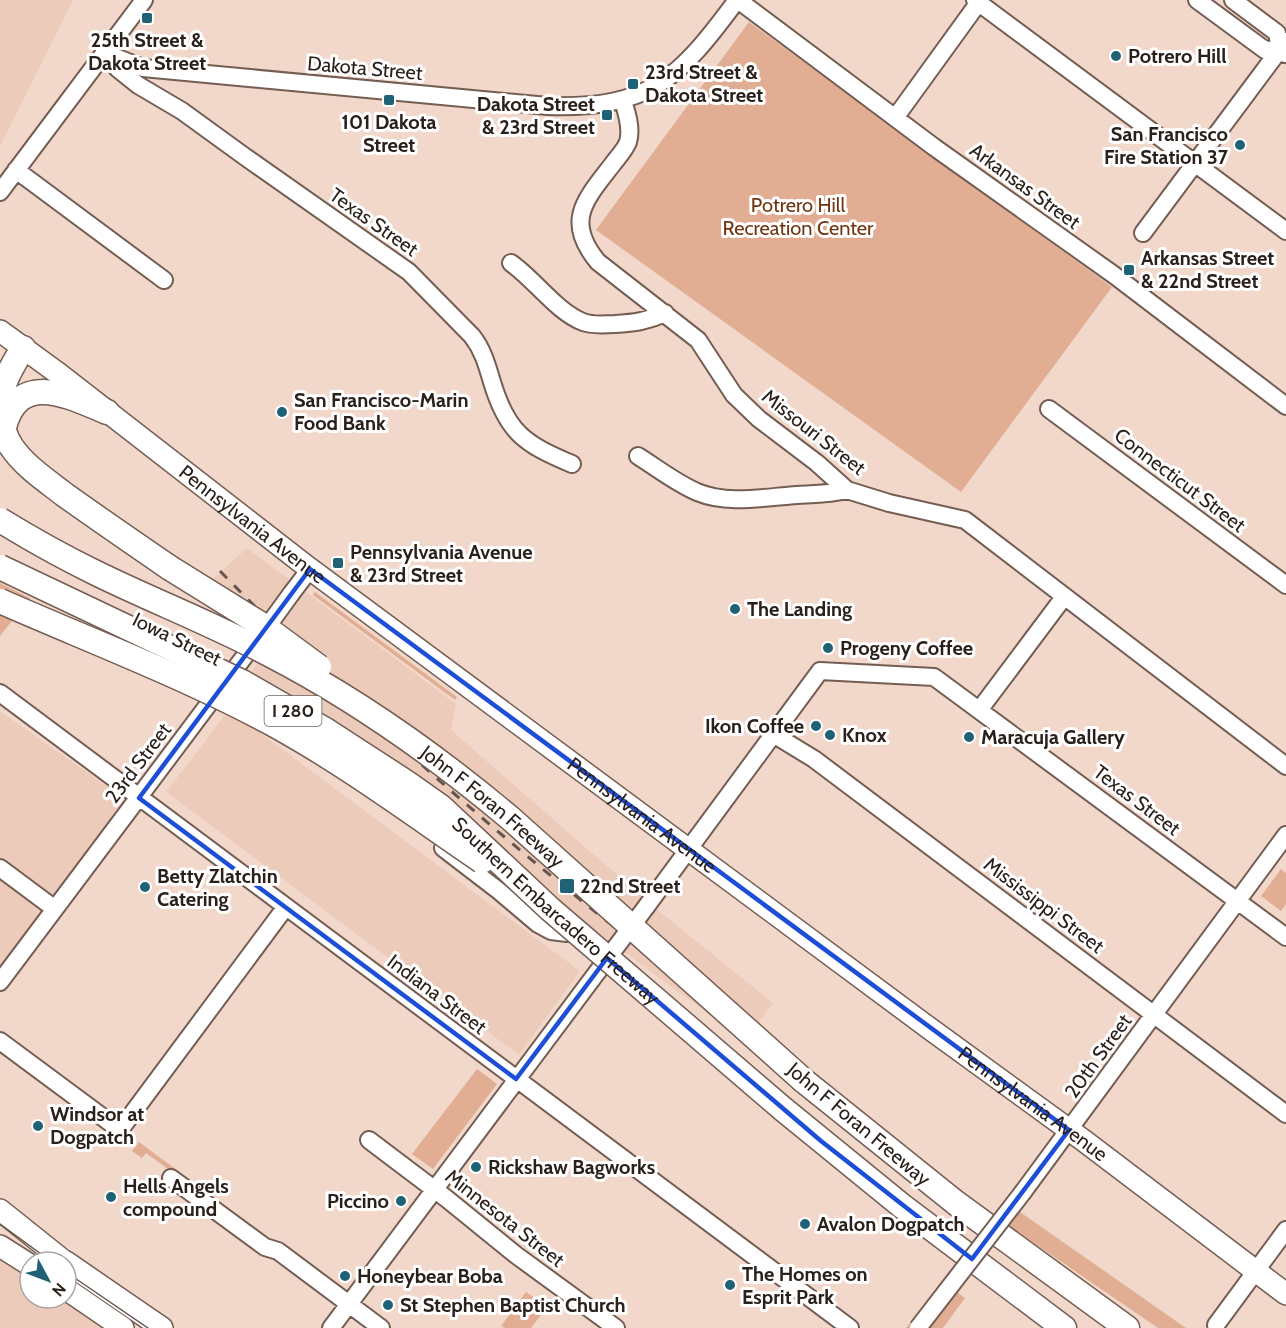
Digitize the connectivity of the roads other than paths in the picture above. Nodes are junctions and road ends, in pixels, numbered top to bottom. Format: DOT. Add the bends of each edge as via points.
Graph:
graph roads {
  1 [pos="144,0"];
  2 [pos="738,0"];
  3 [pos="1197,0"];
  4 [pos="1233,0"];
  5 [pos="977,1"];
  6 [pos="1284,48"];
  7 [pos="105,53"];
  8 [pos="623,101"];
  9 [pos="895,118"];
  10 [pos="1195,164"];
  11 [pos="16,170"];
  12 [pos="0,192"];
  13 [pos="1286,231"];
  14 [pos="1143,233"];
  15 [pos="511,263"];
  16 [pos="164,280"];
  17 [pos="664,313"];
  18 [pos="0,331"];
  19 [pos="23,348"];
  20 [pos="1286,406"];
  21 [pos="1049,409"];
  22 [pos="107,412"];
  23 [pos="4,427"];
  24 [pos="638,456"];
  25 [pos="572,464"];
  26 [pos="847,490"];
  27 [pos="0,520"];
  28 [pos="0,567"];
  29 [pos="310,569"];
  30 [pos="0,579"];
  31 [pos="1286,585"];
  32 [pos="1064,597"];
  33 [pos="0,601"];
  34 [pos="223,685"];
  35 [pos="0,693"];
  36 [pos="980,709"];
  37 [pos="773,734"];
  38 [pos="429,754"];
  39 [pos="1286,766"];
  40 [pos="139,798"];
  41 [pos="1286,835"];
  42 [pos="688,849"];
  43 [pos="0,868"];
  44 [pos="1237,900"];
  45 [pos="285,908"];
  46 [pos="55,909"];
  47 [pos="550,909"];
  48 [pos="1286,937"];
  49 [pos="607,958"];
  50 [pos="0,982"];
  51 [pos="1155,1014"];
  52 [pos="0,1041"];
  53 [pos="516,1079"];
  54 [pos="1286,1114"];
  55 [pos="1069,1130"];
  56 [pos="369,1140"];
  57 [pos="171,1178"];
  58 [pos="434,1189"];
  59 [pos="0,1210"];
  60 [pos="1286,1230"];
  61 [pos="0,1246"];
  62 [pos="51,1250"];
  63 [pos="18,1257"];
  64 [pos="78,1270"];
  65 [pos="1256,1271"];
  66 [pos="1049,1272"];
  67 [pos="1286,1294"];
  68 [pos="78,1297"];
  69 [pos="349,1304"];
  70 [pos="1216,1324"];
  71 [pos="123,1328"];
  72 [pos="162,1328"];
  73 [pos="331,1328"];
  74 [pos="381,1328"];
  75 [pos="616,1328"];
  76 [pos="850,1328"];
  77 [pos="918,1328"];
  78 [pos="1064,1328"];
  79 [pos="1127,1328"];
  80 [pos="1142,1328"];
  1 -- 7 [label="street"];
  2 -- 8 [label="street" via="689,61 669,77"];
  2 -- 9 [label="street, Arkansas Street"];
  3 -- 6 [label="street" via="1265,50"];
  4 -- 6 [label="street" via="1277,33"];
  5 -- 9 [label="street"];
  5 -- 10 [label="street"];
  6 -- 10 [label="street"];
  7 -- 8 [label="street, Dakota Street" via="143,68 514,103 571,107"];
  7 -- 11 [label="street"];
  7 -- 25 [label="street, Texas Street" via="138,85 182,111 409,272 480,346 499,406 513,428 537,447"];
  8 -- 17 [label="street, Missouri Street" via="628,141 590,193 582,210 581,237 598,262"];
  9 -- 20 [label="street, Arkansas Street" via="1114,275"];
  10 -- 13 [label="street"];
  10 -- 14 [label="street"];
  11 -- 12 [label="street"];
  11 -- 16 [label="street"];
  15 -- 17 [label="street" via="584,323 646,322"];
  17 -- 26 [label="street, Missouri Street" via="698,340 734,395"];
  18 -- 19 [label="main road, Pennsylvania Avenue"];
  19 -- 22 [label="main road, Pennsylvania Avenue"];
  19 -- 23 [label="highway" via="5,378 1,394"];
  21 -- 31 [label="street, Connecticut Street"];
  22 -- 23 [label="highway" via="64,394 43,390 14,406"];
  22 -- 29 [label="main road, Pennsylvania Avenue"];
  23 -- 38 [label="highway, bridge" via="17,454 52,485 110,528 262,625"];
  24 -- 26 [label="street" via="697,492 714,497 759,500"];
  26 -- 32 [label="street, Missouri Street" via="965,520"];
  27 -- 38 [label="highway, John F Foran Freeway / I 280, bridge" via="96,573 269,654 391,725"];
  28 -- 47 [label="highway, Southern Embarcadero Freeway / I 280, bridge" via="206,664 335,736 441,807"];
  29 -- 34 [label="street, 23rd Street, bridge"];
  29 -- 42 [label="main road, Pennsylvania Avenue"];
  30 -- 34 [label="street, Iowa Street"];
  32 -- 36 [label="street"];
  32 -- 39 [label="street, Missouri Street"];
  33 -- 47 [label="highway, bridge" via="188,683 281,729 345,766"];
  34 -- 40 [label="street, 23rd Street"];
  34 -- 49 [label="street, Iowa Street" via="325,755 352,783 438,843 538,924 567,933"];
  35 -- 40 [label="street, Indiana Street"];
  36 -- 37 [label="street, Texas Street" via="934,677 820,671"];
  36 -- 44 [label="street, Texas Street"];
  37 -- 42 [label="street"];
  37 -- 51 [label="street, Mississippi Street" via="814,759"];
  38 -- 66 [label="highway, John F Foran Freeway / I 280, bridge" via="510,818 804,1081"];
  40 -- 45 [label="street, Indiana Street"];
  40 -- 46 [label="street, 23rd Street"];
  41 -- 44 [label="street, 20th Street"];
  42 -- 49 [label="street, bridge"];
  42 -- 55 [label="main road, Pennsylvania Avenue"];
  43 -- 46 [label="street"];
  44 -- 48 [label="street, Texas Street"];
  44 -- 51 [label="street, 20th Street"];
  45 -- 52 [label="street" via="120,1130"];
  45 -- 53 [label="street, Indiana Street"];
  46 -- 50 [label="street, 23rd Street"];
  47 -- 78 [label="highway, Southern Embarcadero Freeway / I 280, bridge" via="783,1109 902,1206"];
  49 -- 53 [label="street"];
  51 -- 54 [label="street, Mississippi Street"];
  51 -- 55 [label="street, 20th Street"];
  53 -- 58 [label="street"];
  53 -- 76 [label="street, Indiana Street"];
  55 -- 65 [label="main road, Pennsylvania Avenue"];
  55 -- 77 [label="street, 20th Street, bridge"];
  56 -- 58 [label="street, Minnesota Street"];
  57 -- 69 [label="street"];
  58 -- 69 [label="street"];
  58 -- 75 [label="street, Minnesota Street" via="524,1262"];
  59 -- 62 [label="main road"];
  60 -- 65 [label="street"];
  61 -- 63 [label="main road"];
  64 -- 72 [label="main road"];
  65 -- 67 [label="main road, Pennsylvania Avenue"];
  65 -- 70 [label="street"];
  66 -- 79 [label="highway, John F Foran Freeway / I 280"];
  66 -- 80 [label="highway"];
  68 -- 71 [label="main road"];
  69 -- 73 [label="street"];
  69 -- 74 [label="street"];
}
